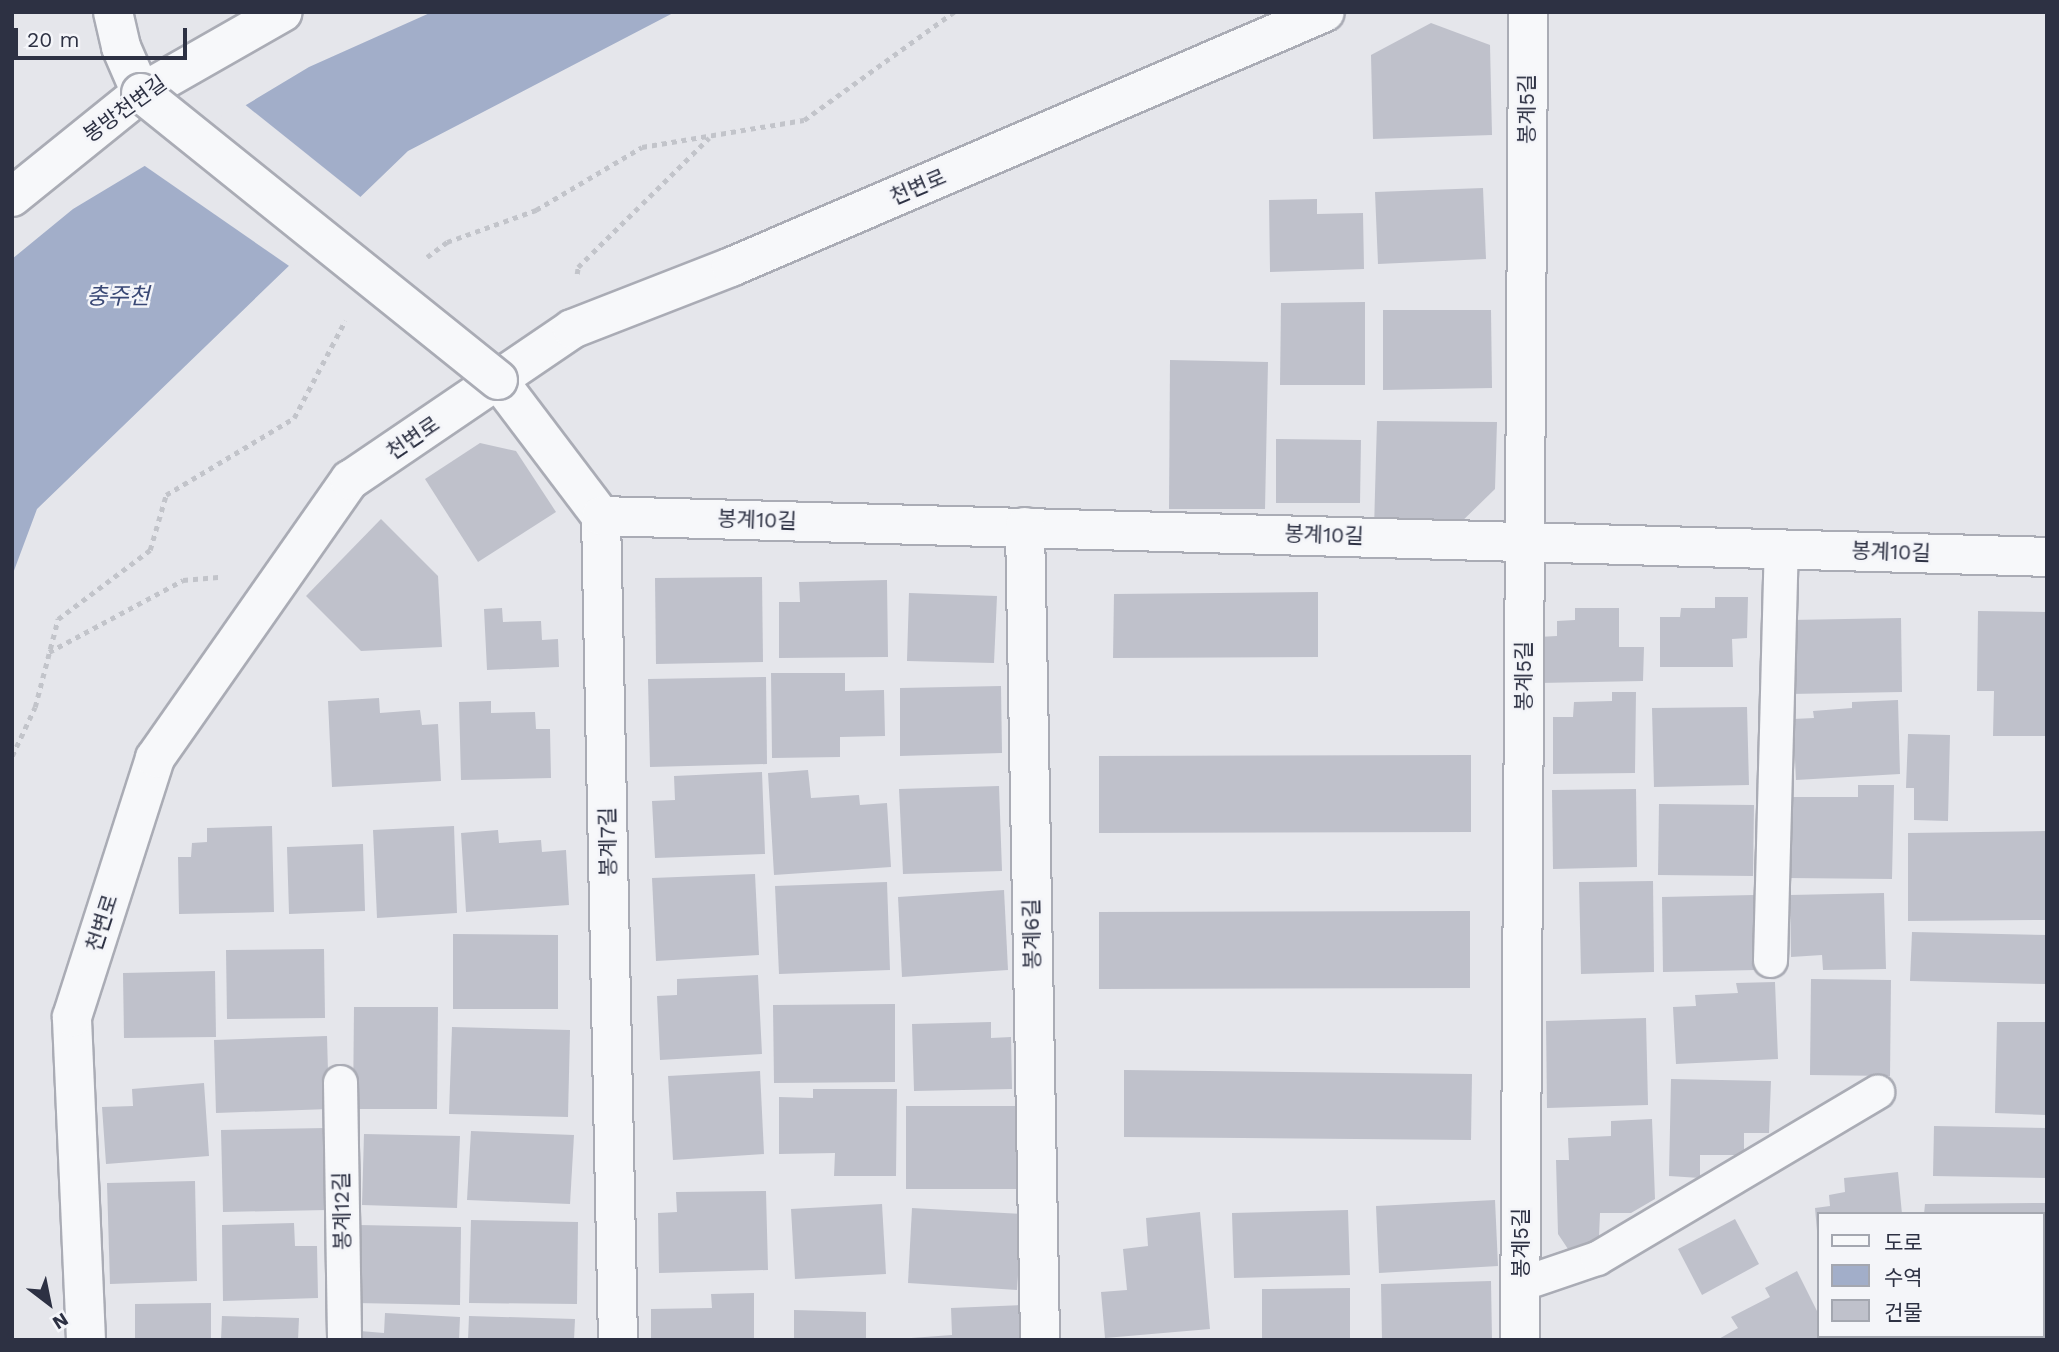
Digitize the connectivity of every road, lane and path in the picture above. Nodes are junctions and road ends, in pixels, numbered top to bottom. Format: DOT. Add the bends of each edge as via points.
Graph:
graph roads {
  1 [pos="113,12"];
  2 [pos="282,12"];
  3 [pos="1325,12"];
  4 [pos="1528,12"];
  5 [pos="141,93"];
  6 [pos="710,138"];
  7 [pos="12,197"];
  8 [pos="572,329"];
  9 [pos="498,380"];
  10 [pos="601,516"];
  11 [pos="1025,527"];
  12 [pos="1525,541"];
  13 [pos="1781,548"];
  14 [pos="2047,557"];
  15 [pos="285,573"];
  16 [pos="49,652"];
  17 [pos="1770,960"];
  18 [pos="340,1082"];
  19 [pos="1877,1092"];
  20 [pos="1520,1284"];
  21 [pos="86,1340"];
  22 [pos="344,1340"];
  23 [pos="618,1340"];
  24 [pos="1040,1340"];
  25 [pos="1520,1340"];
  1 -- 5 [label="street" via="121,47"];
  2 -- 5 [label="street, 봉방천변길"];
  3 -- 8 [label="street, 천변로" via="731,267"];
  4 -- 12 [label="street, 봉계5길"];
  5 -- 7 [label="street, 봉방천변길"];
  5 -- 9 [label="street, bridge"];
  6 -- 8 [label="path" via="578,267"];
  8 -- 9 [label="street, 천변로"];
  9 -- 10 [label="street"];
  9 -- 15 [label="street, 천변로" via="350,480"];
  10 -- 11 [label="street, 봉계10길"];
  10 -- 23 [label="street, 봉계7길"];
  11 -- 12 [label="street, 봉계10길"];
  11 -- 24 [label="street, 봉계6길"];
  12 -- 13 [label="street, 봉계10길"];
  12 -- 20 [label="street, 봉계5길"];
  13 -- 14 [label="street, 봉계10길"];
  13 -- 17 [label="lane"];
  15 -- 16 [label="path" via="184,580"];
  15 -- 21 [label="street, 천변로" via="155,758 72,1017"];
  18 -- 22 [label="lane, 봉계12길"];
  19 -- 20 [label="lane" via="1597,1258"];
  20 -- 25 [label="street, 봉계5길"];
}
